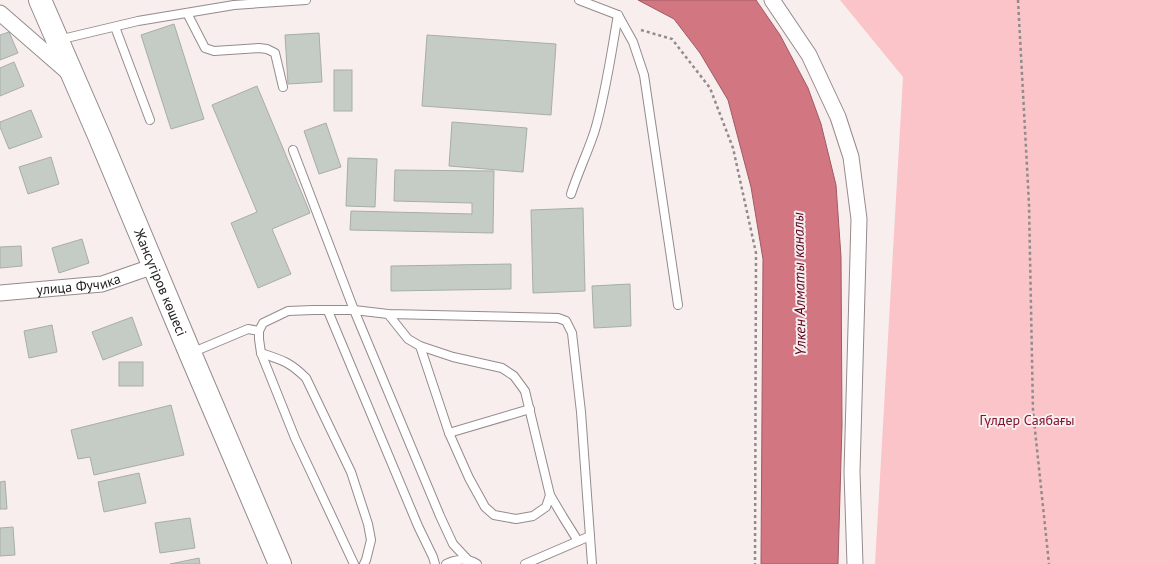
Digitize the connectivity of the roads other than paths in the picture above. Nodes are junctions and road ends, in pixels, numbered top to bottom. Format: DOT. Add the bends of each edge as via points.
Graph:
graph roads {
  1 [pos="306,0"];
  2 [pos="579,0"];
  3 [pos="772,0"];
  4 [pos="41,1"];
  5 [pos="0,13"];
  6 [pos="187,13"];
  7 [pos="618,15"];
  8 [pos="115,27"];
  9 [pos="58,41"];
  10 [pos="73,77"];
  11 [pos="283,87"];
  12 [pos="150,120"];
  13 [pos="293,150"];
  14 [pos="571,194"];
  15 [pos="154,266"];
  16 [pos="0,293"];
  17 [pos="678,305"];
  18 [pos="354,310"];
  19 [pos="328,311"];
  20 [pos="388,314"];
  21 [pos="260,331"];
  22 [pos="420,346"];
  23 [pos="190,353"];
  24 [pos="261,353"];
  25 [pos="530,409"];
  26 [pos="449,433"];
  27 [pos="550,495"];
  28 [pos="590,536"];
  29 [pos="578,541"];
  30 [pos="468,560"];
  31 [pos="280,564"];
  32 [pos="354,564"];
  33 [pos="364,564"];
  34 [pos="435,564"];
  35 [pos="446,564"];
  36 [pos="477,564"];
  37 [pos="525,564"];
  38 [pos="592,564"];
  39 [pos="855,564"];
  1 -- 6 [label="lane"];
  2 -- 7 [label="lane"];
  3 -- 39 [label="street" via="809,55 838,117 851,157 859,219 852,472"];
  4 -- 9 [label="main road, Жансүгіров көшесі"];
  5 -- 10 [label="street"];
  6 -- 8 [label="lane"];
  6 -- 11 [label="lane" via="205,48 214,51 259,48 275,53"];
  7 -- 14 [label="lane" via="605,92 587,154"];
  7 -- 17 [label="lane" via="633,42 644,75"];
  8 -- 9 [label="lane"];
  8 -- 12 [label="lane"];
  9 -- 10 [label="main road, Жансүгіров көшесі"];
  10 -- 15 [label="main road, Жансүгіров көшесі"];
  13 -- 18 [label="lane"];
  15 -- 16 [label="street, улица Фучика" via="102,284"];
  15 -- 23 [label="main road, Жансүгіров көшесі"];
  18 -- 19 [label="lane"];
  18 -- 20 [label="lane"];
  18 -- 30 [label="lane" via="440,516 453,544"];
  19 -- 21 [label="lane" via="288,311 263,323"];
  19 -- 34 [label="lane"];
  20 -- 22 [label="lane" via="408,339"];
  20 -- 28 [label="lane" via="558,318 566,321 572,333 581,412"];
  21 -- 23 [label="lane" via="248,329"];
  21 -- 24 [label="lane"];
  22 -- 25 [label="lane" via="453,357 502,368 514,376 525,391"];
  22 -- 26 [label="lane"];
  23 -- 31 [label="main road, Жансүгіров көшесі"];
  24 -- 32 [label="lane" via="295,438"];
  24 -- 33 [label="lane" via="294,366 306,378 351,472 368,524 371,540"];
  25 -- 26 [label="lane"];
  25 -- 27 [label="lane"];
  26 -- 27 [label="lane" via="468,478 485,507 494,514 516,519 533,516 546,507"];
  27 -- 29 [label="lane"];
  28 -- 29 [label="lane"];
  28 -- 38 [label="lane"];
  29 -- 37 [label="lane"];
  30 -- 35 [label="lane"];
  30 -- 36 [label="lane"];
}
